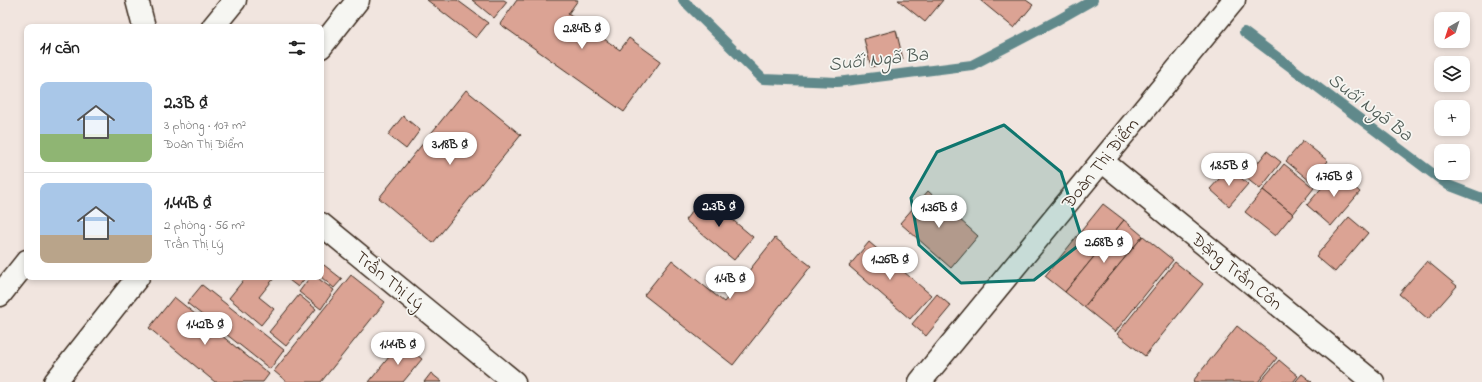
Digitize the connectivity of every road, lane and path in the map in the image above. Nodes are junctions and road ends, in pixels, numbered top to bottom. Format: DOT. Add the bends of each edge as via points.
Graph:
graph roads {
  1 [pos="137,0"];
  2 [pos="235,0"];
  3 [pos="358,0"];
  4 [pos="1234,0"];
  5 [pos="143,24"];
  6 [pos="215,24"];
  7 [pos="324,43"];
  8 [pos="1102,161"];
  9 [pos="324,227"];
  10 [pos="24,265"];
  11 [pos="136,280"];
  12 [pos="0,295"];
  13 [pos="501,378"];
  14 [pos="926,380"];
  15 [pos="55,382"];
  16 [pos="1373,382"];
  1 -- 5 [label="street"];
  2 -- 6 [label="street"];
  3 -- 7 [label="street"];
  4 -- 8 [label="street, Đoàn Thị Điểm"];
  8 -- 14 [label="street, Đoàn Thị Điểm"];
  8 -- 16 [label="street, Đặng Trần Côn"];
  9 -- 13 [label="street, Trần Thị Lý"];
  10 -- 12 [label="street"];
  11 -- 15 [label="street"];
}
